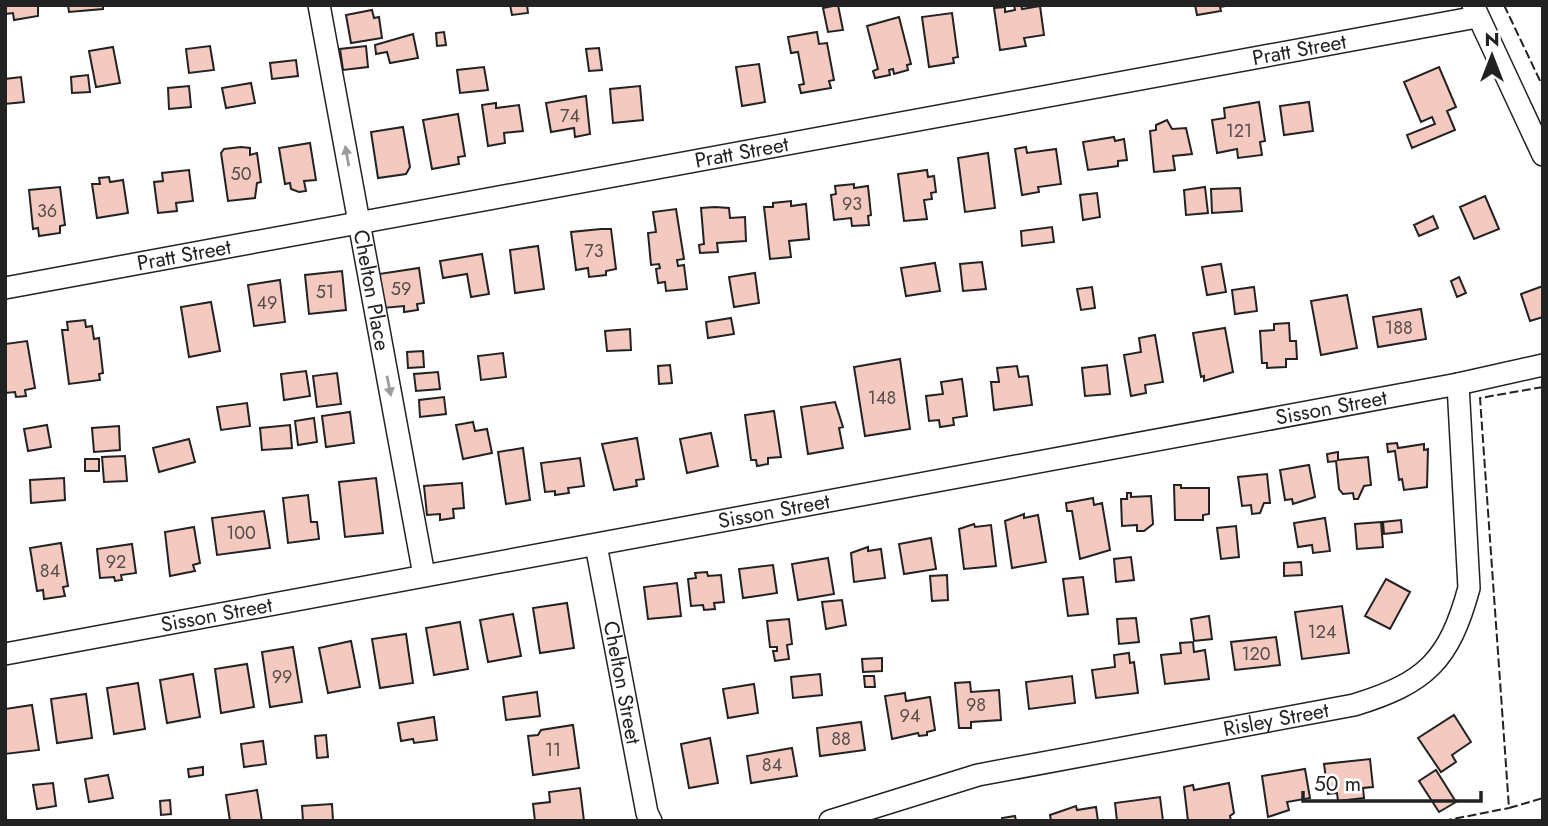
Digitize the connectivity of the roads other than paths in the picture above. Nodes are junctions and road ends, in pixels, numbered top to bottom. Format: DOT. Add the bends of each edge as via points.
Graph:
graph roads {
  1 [pos="320,5"];
  2 [pos="1475,11"];
  3 [pos="1543,155"];
  4 [pos="359,223"];
  5 [pos="5,288"];
  6 [pos="1543,365"];
  7 [pos="1458,384"];
  8 [pos="596,545"];
  9 [pos="424,575"];
  10 [pos="5,654"];
  11 [pos="651,821"];
  12 [pos="830,821"];
  4 -- 1 [label="street, Chelton Place, one-way"];
  2 -- 3 [label="street"];
  2 -- 4 [label="street, Pratt Street"];
  4 -- 5 [label="street, Pratt Street"];
  4 -- 9 [label="street, Chelton Place, one-way"];
  6 -- 7 [label="street, Sisson Street"];
  7 -- 8 [label="street, Sisson Street"];
  7 -- 12 [label="street, Risley Street" via="1469,588 1447,648 1425,673 1393,694 1354,705 978,775"];
  8 -- 9 [label="street, Sisson Street"];
  8 -- 11 [label="street, Chelton Street"];
  9 -- 10 [label="street, Sisson Street"];
}
